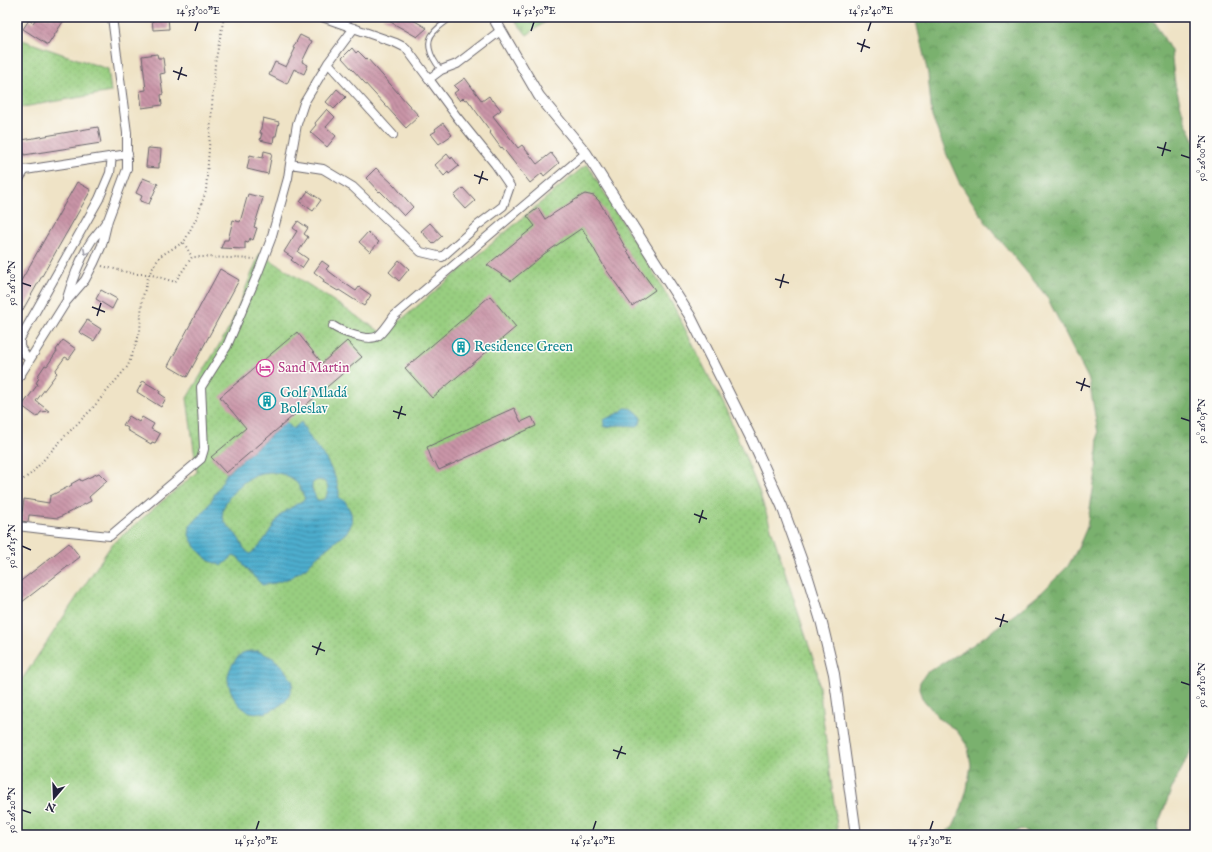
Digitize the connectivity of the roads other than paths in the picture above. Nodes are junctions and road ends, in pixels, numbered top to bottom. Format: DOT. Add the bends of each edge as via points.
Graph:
graph roads {
  1 [pos="112,17"];
  2 [pos="322,17"];
  3 [pos="452,17"];
  4 [pos="493,17"];
  5 [pos="354,28"];
  6 [pos="500,31"];
  7 [pos="328,62"];
  8 [pos="441,70"];
  9 [pos="429,79"];
  10 [pos="393,135"];
  11 [pos="586,153"];
  12 [pos="128,154"];
  13 [pos="112,156"];
  14 [pos="290,164"];
  15 [pos="17,167"];
  16 [pos="25,170"];
  17 [pos="17,182"];
  18 [pos="108,220"];
  19 [pos="66,302"];
  20 [pos="333,326"];
  21 [pos="30,360"];
  22 [pos="17,380"];
  23 [pos="17,526"];
  24 [pos="856,835"];
  1 -- 12 [label="street"];
  2 -- 5 [label="street"];
  3 -- 8 [label="lane" via="433,33 429,44 434,61"];
  4 -- 6 [label="street"];
  5 -- 7 [label="street"];
  5 -- 9 [label="street" via="406,48"];
  6 -- 8 [label="street" via="457,64"];
  6 -- 11 [label="street" via="539,96"];
  7 -- 10 [label="street"];
  7 -- 14 [label="street" via="299,115"];
  8 -- 9 [label="street"];
  9 -- 14 [label="street" via="496,164 510,186 503,206 442,257 421,252 347,183 323,169"];
  11 -- 20 [label="street" via="394,316 380,334 366,338 340,331"];
  11 -- 24 [label="street" via="690,316 782,506 808,578 834,674"];
  12 -- 13 [label="street"];
  12 -- 18 [label="street" via="128,169"];
  13 -- 16 [label="street"];
  13 -- 21 [label="street" via="110,173 99,200 20,339 20,347"];
  14 -- 23 [label="street" via="264,259 227,346 201,387 204,449 201,459 110,536"];
  15 -- 16 [label="street"];
  16 -- 17 [label="street"];
  18 -- 19 [label="street, one-way" via="82,258"];
  18 -- 19 [label="street" via="94,264 85,280"];
  19 -- 21 [label="street"];
  21 -- 22 [label="street"];
}
